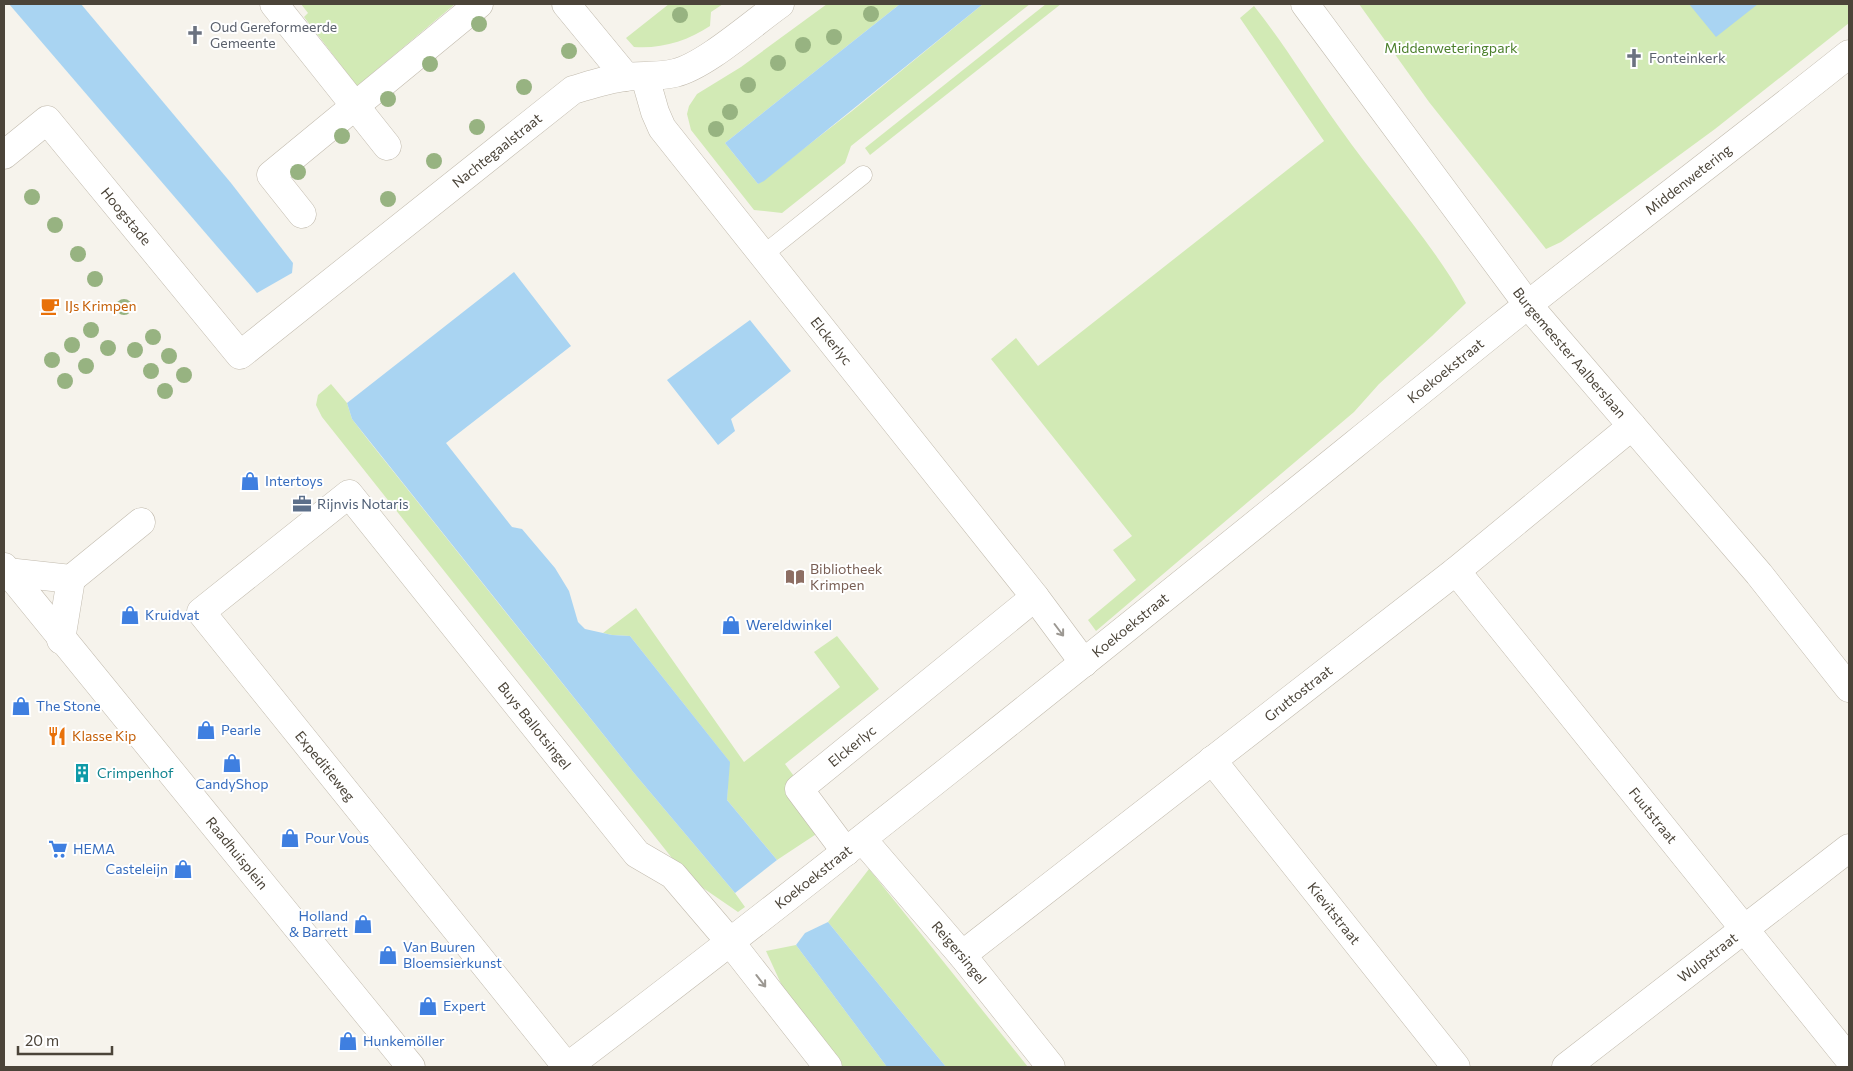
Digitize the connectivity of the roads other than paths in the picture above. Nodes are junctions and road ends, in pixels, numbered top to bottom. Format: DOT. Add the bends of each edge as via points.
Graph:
graph roads {
  1 [pos="274,4"];
  2 [pos="479,4"];
  3 [pos="566,4"];
  4 [pos="780,4"];
  5 [pos="1305,4"];
  6 [pos="1844,68"];
  7 [pos="636,77"];
  8 [pos="355,106"];
  9 [pos="387,146"];
  10 [pos="4,155"];
  11 [pos="863,175"];
  12 [pos="302,214"];
  13 [pos="764,254"];
  14 [pos="1528,306"];
  15 [pos="240,355"];
  16 [pos="1632,426"];
  17 [pos="349,494"];
  18 [pos="141,522"];
  19 [pos="6,570"];
  20 [pos="1456,570"];
  21 [pos="71,579"];
  22 [pos="1034,597"];
  23 [pos="61,640"];
  24 [pos="1084,663"];
  25 [pos="1849,688"];
  26 [pos="1212,760"];
  27 [pos="854,846"];
  28 [pos="1849,848"];
  29 [pos="1744,929"];
  30 [pos="731,943"];
  31 [pos="962,955"];
  32 [pos="1849,1059"];
  33 [pos="411,1067"];
  34 [pos="567,1067"];
  35 [pos="828,1067"];
  36 [pos="1051,1067"];
  37 [pos="1456,1067"];
  38 [pos="1566,1067"];
  1 -- 8 [label="street"];
  2 -- 8 [label="street"];
  3 -- 7 [label="street"];
  4 -- 7 [label="street, Nachtegaalstraat" via="690,67 675,73"];
  5 -- 14 [label="street, Burgemeester Aalberslaan"];
  6 -- 14 [label="street, Middenwetering"];
  7 -- 13 [label="street, Elckerlyc" via="662,128"];
  7 -- 15 [label="street, Nachtegaalstraat" via="598,82 573,90"];
  8 -- 9 [label="street"];
  8 -- 12 [label="street" via="271,175"];
  10 -- 15 [label="street, Hoogstade" via="47,120"];
  11 -- 13 [label="lane"];
  13 -- 22 [label="street, Elckerlyc"];
  14 -- 16 [label="street, Burgemeester Aalberslaan"];
  14 -- 24 [label="street, Koekoekstraat"];
  16 -- 20 [label="street, Gruttostraat"];
  16 -- 25 [label="street, Burgemeester Aalberslaan" via="1759,574"];
  17 -- 30 [label="street, Buys Ballotsingel" via="637,854 673,874"];
  17 -- 34 [label="street, Expeditieweg" via="201,612"];
  18 -- 21 [label="street"];
  19 -- 21 [label="street, Raadhuisplein"];
  19 -- 23 [label="street, Raadhuisplein"];
  20 -- 26 [label="street, Gruttostraat"];
  20 -- 29 [label="street, Fuutstraat"];
  21 -- 23 [label="street"];
  22 -- 24 [label="street, Elckerlyc, one-way"];
  22 -- 27 [label="street, Elckerlyc" via="799,789"];
  23 -- 33 [label="street, Raadhuisplein"];
  24 -- 27 [label="street, Koekoekstraat"];
  26 -- 31 [label="street, Gruttostraat"];
  26 -- 37 [label="street, Kievitstraat"];
  27 -- 30 [label="street, Koekoekstraat"];
  27 -- 31 [label="street, Reigersingel"];
  28 -- 29 [label="street, Wulpstraat"];
  29 -- 32 [label="street, Fuutstraat"];
  29 -- 38 [label="street, Wulpstraat"];
  30 -- 34 [label="street"];
  30 -- 35 [label="street, Buys Ballotsingel, one-way"];
  31 -- 36 [label="street, Reigersingel"];
}
